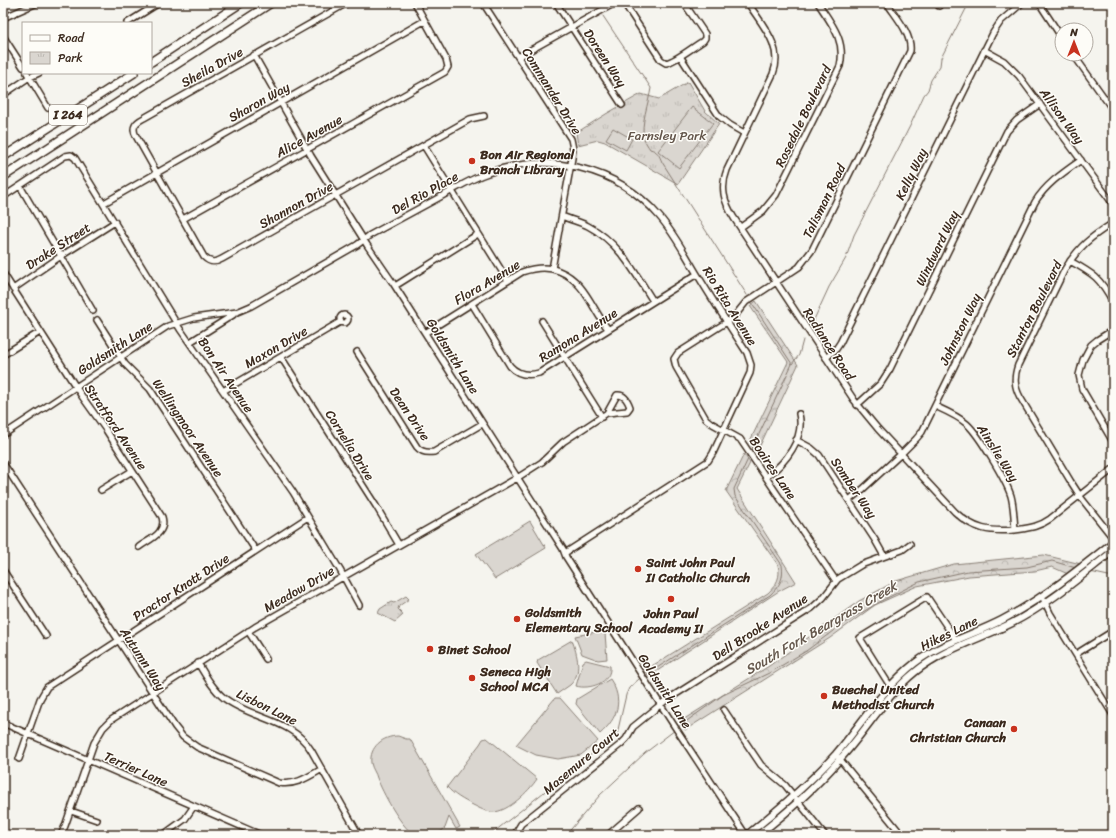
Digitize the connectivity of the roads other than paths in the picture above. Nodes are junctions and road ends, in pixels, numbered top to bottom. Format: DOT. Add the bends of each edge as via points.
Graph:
graph roads {
  1 [pos="37,3"];
  2 [pos="159,3"];
  3 [pos="241,3"];
  4 [pos="271,3"];
  5 [pos="347,3"];
  6 [pos="414,3"];
  7 [pos="483,3"];
  8 [pos="556,3"];
  9 [pos="615,3"];
  10 [pos="624,3"];
  11 [pos="684,3"];
  12 [pos="748,3"];
  13 [pos="818,3"];
  14 [pos="887,3"];
  15 [pos="1022,3"];
  16 [pos="1039,3"];
  17 [pos="3,18"];
  18 [pos="424,21"];
  19 [pos="129,22"];
  20 [pos="572,26"];
  21 [pos="1054,26"];
  22 [pos="3,36"];
  23 [pos="984,50"];
  24 [pos="254,56"];
  25 [pos="680,56"];
  26 [pos="518,57"];
  27 [pos="152,61"];
  28 [pos="1079,62"];
  29 [pos="22,65"];
  30 [pos="132,74"];
  31 [pos="28,75"];
  32 [pos="3,95"];
  33 [pos="281,102"];
  34 [pos="1040,104"];
  35 [pos="622,105"];
  36 [pos="48,108"];
  37 [pos="1113,110"];
  38 [pos="484,116"];
  39 [pos="744,133"];
  40 [pos="424,146"];
  41 [pos="308,150"];
  42 [pos="3,157"];
  43 [pos="1081,160"];
  44 [pos="570,165"];
  45 [pos="156,173"];
  46 [pos="3,177"];
  47 [pos="20,186"];
  48 [pos="451,191"];
  49 [pos="336,195"];
  50 [pos="3,197"];
  51 [pos="104,203"];
  52 [pos="1113,204"];
  53 [pos="562,216"];
  54 [pos="183,219"];
  55 [pos="115,222"];
  56 [pos="1113,223"];
  57 [pos="741,227"];
  58 [pos="478,234"];
  59 [pos="364,240"];
  60 [pos="61,256"];
  61 [pos="1070,261"];
  62 [pos="552,269"];
  63 [pos="3,273"];
  64 [pos="697,274"];
  65 [pos="508,281"];
  66 [pos="776,283"];
  67 [pos="395,286"];
  68 [pos="13,289"];
  69 [pos="653,301"];
  70 [pos="1113,302"];
  71 [pos="472,304"];
  72 [pos="93,311"];
  73 [pos="237,312"];
  74 [pos="97,320"];
  75 [pos="542,321"];
  76 [pos="727,321"];
  77 [pos="340,322"];
  78 [pos="176,323"];
  79 [pos="608,329"];
  80 [pos="1113,330"];
  81 [pos="40,332"];
  82 [pos="425,333"];
  83 [pos="190,342"];
  84 [pos="357,352"];
  85 [pos="3,355"];
  86 [pos="281,357"];
  87 [pos="564,357"];
  88 [pos="121,358"];
  89 [pos="675,358"];
  90 [pos="826,358"];
  91 [pos="76,387"];
  92 [pos="223,390"];
  93 [pos="857,405"];
  94 [pos="935,406"];
  95 [pos="799,414"];
  96 [pos="605,415"];
  97 [pos="482,424"];
  98 [pos="724,429"];
  99 [pos="3,435"];
  100 [pos="796,440"];
  101 [pos="1113,442"];
  102 [pos="901,454"];
  103 [pos="3,463"];
  104 [pos="1113,469"];
  105 [pos="132,471"];
  106 [pos="766,477"];
  107 [pos="517,478"];
  108 [pos="101,490"];
  109 [pos="1080,495"];
  110 [pos="849,500"];
  111 [pos="308,517"];
  112 [pos="1015,530"];
  113 [pos="1113,538"];
  114 [pos="1113,542"];
  115 [pos="910,544"];
  116 [pos="399,545"];
  117 [pos="138,546"];
  118 [pos="256,551"];
  119 [pos="1113,551"];
  120 [pos="564,553"];
  121 [pos="884,556"];
  122 [pos="3,570"];
  123 [pos="344,576"];
  124 [pos="836,581"];
  125 [pos="1042,596"];
  126 [pos="1045,603"];
  127 [pos="360,604"];
  128 [pos="248,631"];
  129 [pos="1113,632"];
  130 [pos="46,636"];
  131 [pos="956,640"];
  132 [pos="118,641"];
  133 [pos="1076,654"];
  134 [pos="266,659"];
  135 [pos="198,663"];
  136 [pos="890,686"];
  137 [pos="152,693"];
  138 [pos="661,704"];
  139 [pos="724,710"];
  140 [pos="1113,715"];
  141 [pos="3,723"];
  142 [pos="28,733"];
  143 [pos="835,754"];
  144 [pos="19,759"];
  145 [pos="88,760"];
  146 [pos="840,760"];
  147 [pos="322,769"];
  148 [pos="794,796"];
  149 [pos="798,802"];
  150 [pos="194,806"];
  151 [pos="639,808"];
  152 [pos="71,811"];
  153 [pos="97,820"];
  154 [pos="3,832"];
  155 [pos="515,834"];
  156 [pos="5,835"];
  157 [pos="60,835"];
  158 [pos="163,835"];
  159 [pos="261,835"];
  160 [pos="359,835"];
  161 [pos="608,835"];
  162 [pos="746,835"];
  163 [pos="758,835"];
  164 [pos="825,835"];
  165 [pos="902,835"];
  1 -- 17 [label="street"];
  2 -- 19 [label="street"];
  3 -- 27 [label="highway"];
  4 -- 46 [label="highway, I 264"];
  5 -- 24 [label="street, Sheila Drive"];
  6 -- 18 [label="street"];
  7 -- 26 [label="street, Commander Drive"];
  8 -- 20 [label="street, Doreen Way"];
  9 -- 20 [label="street"];
  10 -- 25 [label="street" via="663,62 668,63"];
  11 -- 25 [label="street" via="705,37"];
  12 -- 39 [label="street, Radiance Road" via="772,39 777,63"];
  13 -- 57 [label="street, Rosedale Boulevard" via="839,38 840,66 776,195 764,211"];
  14 -- 66 [label="street, Talisman Road" via="909,39 908,54 812,250 798,267"];
  15 -- 23 [label="street, Kelly Way" via="1001,21"];
  16 -- 21 [label="street"];
  18 -- 33 [label="street, Sharon Way"];
  18 -- 41 [label="street, Alice Avenue" via="446,59 448,66 445,72"];
  20 -- 26 [label="street"];
  20 -- 35 [label="street, Doreen Way"];
  22 -- 29 [label="street"];
  23 -- 34 [label="street, Allison Way" via="1012,68"];
  23 -- 90 [label="street, Kelly Way" via="840,343"];
  24 -- 33 [label="street"];
  24 -- 45 [label="street, Sheila Drive" via="136,124 134,133"];
  25 -- 39 [label="street" via="720,116"];
  26 -- 44 [label="street, Commander Drive" via="571,139 573,149"];
  28 -- 37 [label="street"];
  30 -- 42 [label="highway, I 264"];
  31 -- 32 [label="street"];
  31 -- 36 [label="street"];
  33 -- 41 [label="street"];
  33 -- 45 [label="street, Sharon Way"];
  34 -- 43 [label="street, Allison Way"];
  34 -- 93 [label="street, Windward Way" via="1017,120 1007,131 890,369 881,383"];
  38 -- 40 [label="street, Shannon Drive" via="470,119"];
  39 -- 57 [label="street, Radiance Road" via="726,170 723,188 728,207"];
  40 -- 48 [label="street"];
  40 -- 49 [label="street, Shannon Drive"];
  41 -- 49 [label="street"];
  41 -- 54 [label="street, Alice Avenue"];
  43 -- 52 [label="street, Allison Way"];
  43 -- 94 [label="street, Johnston Way" via="1051,182 1035,202"];
  44 -- 48 [label="street, Del Rio Place" via="537,163 511,166 482,175"];
  44 -- 53 [label="street, Commander Drive"];
  44 -- 64 [label="street, Rio Rita Avenue" via="597,172 629,189 645,202 666,224"];
  45 -- 51 [label="street, Sharon Way"];
  45 -- 54 [label="street, Shannon Drive"];
  47 -- 50 [label="street"];
  47 -- 51 [label="street, Bon Air Avenue" via="65,156 71,155"];
  47 -- 60 [label="street"];
  48 -- 58 [label="street"];
  48 -- 59 [label="street, Del Rio Place"];
  49 -- 54 [label="street, Shannon Drive" via="214,262 204,257"];
  49 -- 59 [label="street"];
  51 -- 55 [label="street, Bon Air Avenue"];
  53 -- 62 [label="street, Commander Drive"];
  53 -- 69 [label="street" via="589,226 610,241 627,260"];
  55 -- 60 [label="street, Drake Street"];
  55 -- 78 [label="street, Bon Air Avenue"];
  56 -- 61 [label="street, Stanton Boulevard" via="1087,241"];
  57 -- 66 [label="street, Radiance Road"];
  58 -- 65 [label="street"];
  58 -- 67 [label="street"];
  59 -- 67 [label="street, Goldsmith Lane"];
  59 -- 73 [label="street, Goldsmith Lane" via="263,300"];
  60 -- 68 [label="street, Drake Street"];
  60 -- 72 [label="street"];
  61 -- 70 [label="street" via="1098,278"];
  61 -- 109 [label="street, Stanton Boulevard" via="1018,365 1015,382 1020,397"];
  62 -- 65 [label="street, Flora Avenue" via="522,272"];
  62 -- 79 [label="street, Flora Avenue" via="565,273 576,281"];
  63 -- 68 [label="street, Stratford Avenue"];
  64 -- 69 [label="street, Ramona Avenue"];
  64 -- 76 [label="street, Rio Rita Avenue"];
  65 -- 71 [label="street, Flora Avenue"];
  66 -- 76 [label="street, Talisman Road" via="746,302 734,318"];
  66 -- 90 [label="street, Radiance Road"];
  67 -- 82 [label="street, Goldsmith Lane"];
  68 -- 81 [label="street, Stratford Avenue"];
  69 -- 79 [label="street, Ramona Avenue"];
  71 -- 82 [label="street, Flora Avenue"];
  71 -- 87 [label="street, Ramona Avenue" via="508,364 516,371 526,375 534,374"];
  73 -- 78 [label="street, Goldsmith Lane"];
  73 -- 83 [label="street"];
  74 -- 88 [label="street, Wellingmoor Avenue"];
  75 -- 87 [label="street"];
  76 -- 89 [label="street, Talisman Road" via="681,351"];
  76 -- 98 [label="street, Rio Rita Avenue" via="749,357 751,368"];
  77 -- 86 [label="street, Maxon Drive"];
  78 -- 83 [label="street, Bon Air Avenue"];
  78 -- 88 [label="street, Goldsmith Lane"];
  79 -- 87 [label="street, Ramona Avenue"];
  80 -- 101 [label="street" via="1091,345 1079,375 1083,393"];
  81 -- 85 [label="street"];
  81 -- 91 [label="street, Stratford Avenue"];
  82 -- 97 [label="street, Goldsmith Lane"];
  83 -- 92 [label="street, Bon Air Avenue"];
  84 -- 97 [label="street, Dean Drive" via="416,447 421,450 434,452"];
  86 -- 92 [label="street, Maxon Drive"];
  86 -- 116 [label="street, Cornelia Drive"];
  87 -- 96 [label="street"];
  88 -- 91 [label="street, Goldsmith Lane"];
  88 -- 118 [label="street, Wellingmoor Avenue" via="150,389"];
  89 -- 98 [label="street, Boaires Lane" via="676,367 704,416 711,423"];
  90 -- 93 [label="street, Radiance Road"];
  91 -- 99 [label="street, Goldsmith Lane"];
  91 -- 105 [label="street, Stratford Avenue"];
  92 -- 111 [label="street, Bon Air Avenue"];
  93 -- 102 [label="street, Radiance Road"];
  94 -- 102 [label="street, Johnston Way" via="919,436"];
  94 -- 112 [label="street, Ainslie Way" via="962,420 981,442 1009,490"];
  95 -- 100 [label="street" via="800,428"];
  96 -- 96 [label="street, Meadow Drive" via="624,412 629,409 629,404 624,397 617,395"];
  96 -- 107 [label="street, Meadow Drive" via="563,442 542,462"];
  97 -- 107 [label="street, Goldsmith Lane"];
  98 -- 106 [label="street, Boaires Lane" via="740,439"];
  98 -- 120 [label="street, Rio Rita Avenue" via="704,464"];
  100 -- 106 [label="street" via="785,461"];
  100 -- 110 [label="street, Somber Way" via="819,455"];
  102 -- 110 [label="street, Johnston Way"];
  102 -- 112 [label="street, Radiance Road" via="966,522 992,531"];
  103 -- 132 [label="street, Autumn Way"];
  104 -- 109 [label="street, Radiance Road"];
  105 -- 108 [label="street"];
  105 -- 117 [label="street, Stratford Avenue" via="158,510 163,523 160,532"];
  106 -- 124 [label="street, Boaires Lane"];
  107 -- 116 [label="street, Meadow Drive"];
  107 -- 120 [label="street, Goldsmith Lane"];
  109 -- 112 [label="street, Radiance Road" via="1044,523"];
  109 -- 113 [label="street, Stanton Boulevard"];
  110 -- 121 [label="street, Somber Way"];
  111 -- 118 [label="street, Proctor Knott Drive"];
  111 -- 123 [label="street, Bon Air Avenue"];
  114 -- 125 [label="main road, Hikes Lane"];
  115 -- 121 [label="street, Dell Brooke Avenue" via="902,550"];
  116 -- 123 [label="street, Meadow Drive"];
  118 -- 132 [label="street, Proctor Knott Drive"];
  119 -- 126 [label="main road, Hikes Lane"];
  120 -- 138 [label="street, Goldsmith Lane"];
  121 -- 124 [label="street, Dell Brooke Avenue" via="861,565"];
  122 -- 130 [label="street"];
  123 -- 127 [label="street, Bon Air Avenue"];
  123 -- 128 [label="street, Meadow Drive"];
  124 -- 138 [label="street, Dell Brooke Avenue" via="812,608"];
  125 -- 126 [label="street"];
  125 -- 131 [label="main road, Hikes Lane" via="1002,620"];
  126 -- 133 [label="street"];
  126 -- 146 [label="main road, Hikes Lane" via="1013,622 942,654 916,671 887,700"];
  128 -- 134 [label="street"];
  128 -- 135 [label="street, Meadow Drive"];
  129 -- 133 [label="street"];
  131 -- 136 [label="main road, Hikes Lane" via="927,655"];
  131 -- 136 [label="street" via="927,597 860,638"];
  132 -- 137 [label="street, Autumn Way"];
  132 -- 142 [label="street, Proctor Knott Drive" via="47,688 41,696"];
  133 -- 140 [label="street"];
  135 -- 137 [label="street, Meadow Drive"];
  135 -- 147 [label="street, Lisbon Lane" via="224,698 297,733 308,745"];
  136 -- 143 [label="main road, Hikes Lane"];
  137 -- 145 [label="street, Meadow Drive" via="107,723 97,736"];
  137 -- 147 [label="street, Autumn Way" via="183,737 203,750 283,784 297,782"];
  138 -- 155 [label="street, Masemure Court" via="634,727 626,740 521,824"];
  138 -- 162 [label="street, Goldsmith Lane"];
  139 -- 148 [label="street" via="761,765"];
  141 -- 142 [label="street, Terrier Lane"];
  142 -- 144 [label="street, Proctor Knott Drive"];
  142 -- 145 [label="street, Terrier Lane"];
  143 -- 146 [label="street"];
  143 -- 148 [label="main road, Hikes Lane"];
  145 -- 150 [label="street, Terrier Lane"];
  145 -- 152 [label="street, Meadow Drive"];
  146 -- 149 [label="main road, Hikes Lane"];
  146 -- 165 [label="street"];
  147 -- 160 [label="street, Lisbon Lane"];
  148 -- 149 [label="street"];
  148 -- 162 [label="main road, Hikes Lane"];
  149 -- 163 [label="main road, Hikes Lane"];
  149 -- 164 [label="street"];
  150 -- 158 [label="street" via="185,819"];
  150 -- 159 [label="street, Terrier Lane"];
  151 -- 161 [label="street"];
  152 -- 153 [label="street"];
  152 -- 157 [label="street, Meadow Drive"];
  154 -- 156 [label="street"];
}
